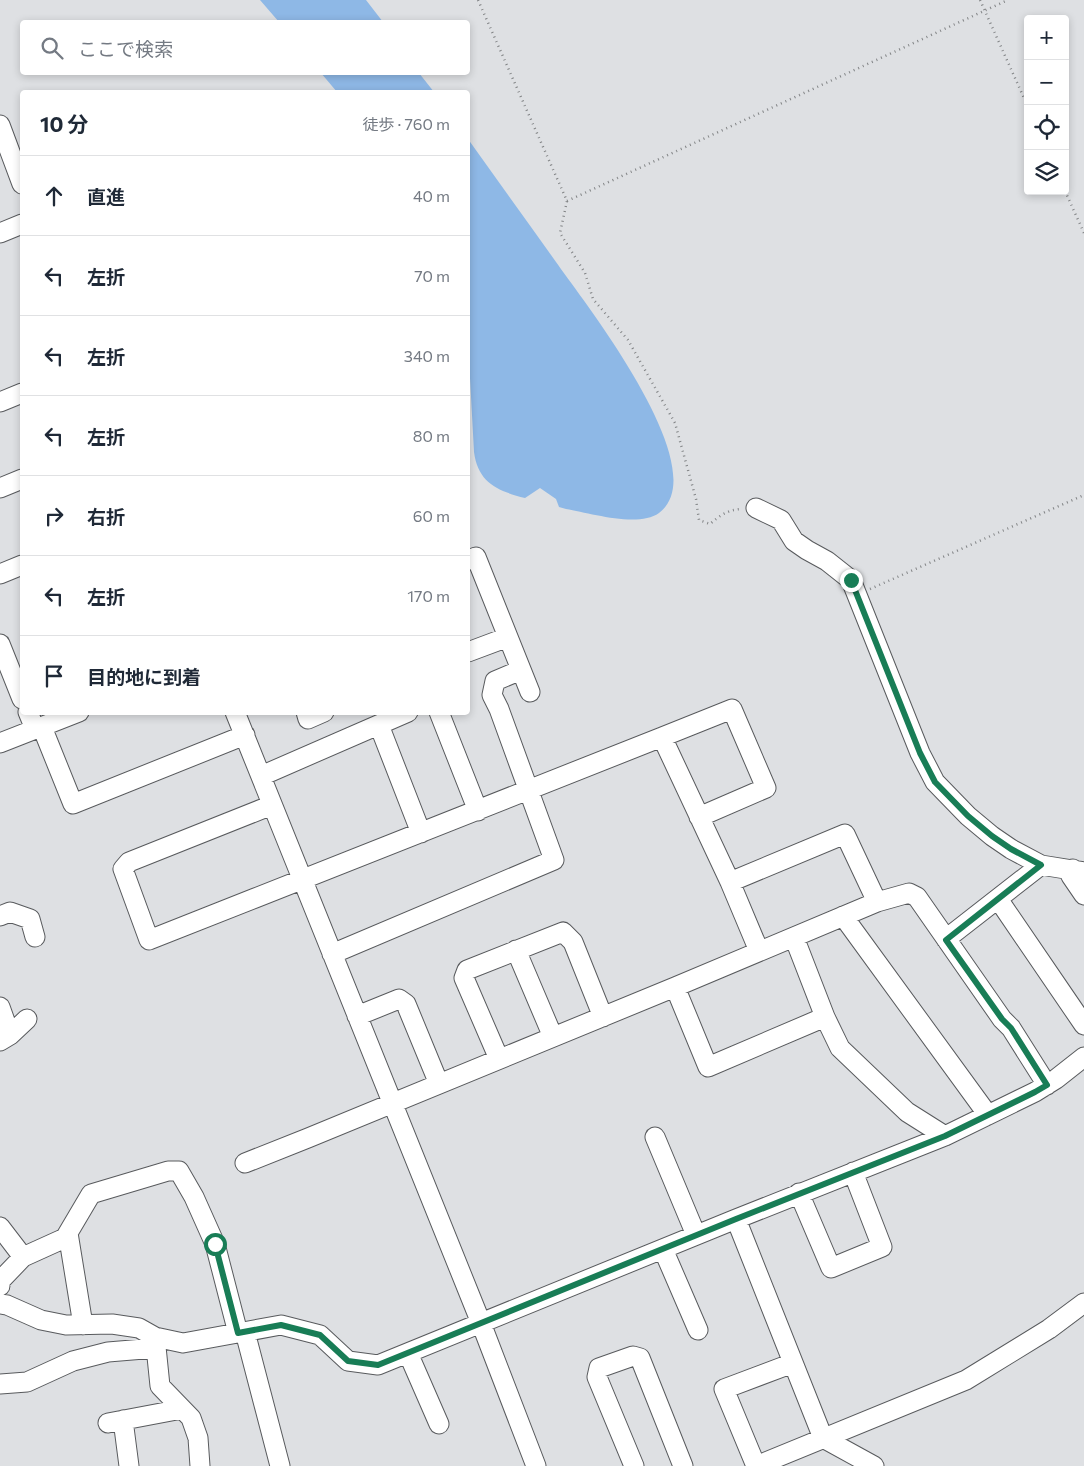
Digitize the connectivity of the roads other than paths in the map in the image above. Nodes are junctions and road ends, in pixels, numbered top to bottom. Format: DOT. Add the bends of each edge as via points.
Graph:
graph roads {
  1 [pos="0,125"];
  2 [pos="20,179"];
  3 [pos="20,225"];
  4 [pos="0,233"];
  5 [pos="20,394"];
  6 [pos="0,402"];
  7 [pos="20,480"];
  8 [pos="0,488"];
  9 [pos="756,508"];
  10 [pos="470,559"];
  11 [pos="20,566"];
  12 [pos="0,574"];
  13 [pos="508,637"];
  14 [pos="0,644"];
  15 [pos="470,651"];
  16 [pos="521,670"];
  17 [pos="530,692"];
  18 [pos="20,694"];
  19 [pos="67,715"];
  20 [pos="237,715"];
  21 [pos="307,715"];
  22 [pos="317,715"];
  23 [pos="401,715"];
  24 [pos="440,715"];
  25 [pos="35,723"];
  26 [pos="379,725"];
  27 [pos="245,735"];
  28 [pos="662,737"];
  29 [pos="0,743"];
  30 [pos="261,776"];
  31 [pos="529,791"];
  32 [pos="272,805"];
  33 [pos="478,811"];
  34 [pos="699,817"];
  35 [pos="421,832"];
  36 [pos="1041,865"];
  37 [pos="1078,871"];
  38 [pos="302,879"];
  39 [pos="730,882"];
  40 [pos="1084,895"];
  41 [pos="998,899"];
  42 [pos="877,902"];
  43 [pos="0,916"];
  44 [pos="844,916"];
  45 [pos="35,937"];
  46 [pos="794,937"];
  47 [pos="946,940"];
  48 [pos="516,950"];
  49 [pos="759,951"];
  50 [pos="332,954"];
  51 [pos="675,987"];
  52 [pos="0,1007"];
  53 [pos="357,1016"];
  54 [pos="603,1017"];
  55 [pos="825,1017"];
  56 [pos="27,1019"];
  57 [pos="1084,1025"];
  58 [pos="553,1037"];
  59 [pos="5,1038"];
  60 [pos="1084,1057"];
  61 [pos="498,1059"];
  62 [pos="439,1084"];
  63 [pos="1047,1085"];
  64 [pos="392,1103"];
  65 [pos="988,1115"];
  66 [pos="945,1136"];
  67 [pos="654,1137"];
  68 [pos="245,1163"];
  69 [pos="853,1172"];
  70 [pos="799,1193"];
  71 [pos="736,1219"];
  72 [pos="0,1227"];
  73 [pos="68,1234"];
  74 [pos="696,1235"];
  75 [pos="662,1249"];
  76 [pos="23,1257"];
  77 [pos="0,1286"];
  78 [pos="1084,1303"];
  79 [pos="0,1304"];
  80 [pos="481,1323"];
  81 [pos="83,1325"];
  82 [pos="698,1330"];
  83 [pos="242,1332"];
  84 [pos="155,1342"];
  85 [pos="408,1353"];
  86 [pos="793,1363"];
  87 [pos="0,1384"];
  88 [pos="182,1409"];
  89 [pos="439,1424"];
  90 [pos="823,1438"];
  91 [pos="129,1466"];
  92 [pos="200,1466"];
  93 [pos="280,1466"];
  94 [pos="536,1466"];
  95 [pos="634,1466"];
  96 [pos="683,1466"];
  97 [pos="756,1466"];
  98 [pos="874,1466"];
  1 -- 2 [label="street"];
  3 -- 4 [label="street"];
  5 -- 6 [label="street"];
  7 -- 8 [label="street"];
  9 -- 36 [label="street" via="781,520 794,540 851,580 920,753 935,782 992,836"];
  10 -- 13 [label="street" via="476,557"];
  11 -- 12 [label="street"];
  13 -- 15 [label="street"];
  13 -- 16 [label="street"];
  14 -- 18 [label="street"];
  16 -- 17 [label="street"];
  16 -- 31 [label="street" via="495,681 492,695"];
  19 -- 25 [label="street"];
  20 -- 27 [label="street"];
  21 -- 22 [label="street" via="308,719"];
  23 -- 26 [label="street"];
  24 -- 33 [label="street"];
  25 -- 27 [label="street" via="73,804"];
  25 -- 29 [label="street"];
  26 -- 30 [label="street"];
  26 -- 35 [label="street"];
  27 -- 30 [label="street"];
  28 -- 31 [label="street"];
  28 -- 34 [label="street"];
  28 -- 34 [label="street" via="732,709 766,788"];
  30 -- 32 [label="street"];
  31 -- 33 [label="street"];
  31 -- 50 [label="street" via="554,860"];
  32 -- 38 [label="street"];
  32 -- 38 [label="street" via="129,862 123,869 149,940"];
  33 -- 35 [label="street"];
  34 -- 39 [label="street"];
  35 -- 38 [label="street"];
  36 -- 37 [label="street"];
  36 -- 41 [label="street"];
  37 -- 40 [label="street" via="1071,876"];
  38 -- 50 [label="street"];
  39 -- 42 [label="street" via="845,834"];
  39 -- 49 [label="street"];
  41 -- 47 [label="street"];
  41 -- 57 [label="street"];
  42 -- 44 [label="street"];
  42 -- 47 [label="street" via="909,893 916,897"];
  43 -- 45 [label="street" via="10,912 30,919"];
  44 -- 46 [label="street"];
  44 -- 65 [label="street"];
  46 -- 49 [label="street"];
  46 -- 55 [label="street"];
  47 -- 63 [label="street" via="1011,1028"];
  48 -- 54 [label="street" via="563,932 573,942"];
  48 -- 58 [label="street"];
  48 -- 61 [label="street" via="467,970 464,978"];
  49 -- 51 [label="street"];
  50 -- 53 [label="street"];
  51 -- 54 [label="street"];
  51 -- 55 [label="street" via="708,1067"];
  52 -- 59 [label="street"];
  53 -- 62 [label="street" via="399,998 406,1004"];
  53 -- 64 [label="street"];
  54 -- 58 [label="street"];
  55 -- 66 [label="street" via="840,1048 907,1112"];
  56 -- 59 [label="street"];
  58 -- 61 [label="street"];
  60 -- 63 [label="street"];
  61 -- 62 [label="street"];
  62 -- 64 [label="street"];
  63 -- 65 [label="street"];
  64 -- 68 [label="street"];
  64 -- 80 [label="street"];
  65 -- 66 [label="street"];
  66 -- 69 [label="street"];
  67 -- 74 [label="street"];
  69 -- 70 [label="street"];
  69 -- 70 [label="street" via="882,1247 831,1268"];
  70 -- 71 [label="street"];
  71 -- 74 [label="street"];
  71 -- 86 [label="street"];
  72 -- 76 [label="street"];
  73 -- 76 [label="street"];
  73 -- 81 [label="street"];
  73 -- 83 [label="street" via="91,1194 168,1171 179,1171 215,1244"];
  74 -- 75 [label="street"];
  75 -- 80 [label="street"];
  75 -- 82 [label="street"];
  76 -- 77 [label="street" via="0,1281"];
  78 -- 90 [label="street" via="1049,1329 966,1380"];
  79 -- 81 [label="street" via="41,1320"];
  80 -- 85 [label="street"];
  80 -- 94 [label="street"];
  81 -- 84 [label="street" via="112,1324 139,1328"];
  83 -- 84 [label="street" via="183,1343"];
  83 -- 85 [label="street" via="281,1325 320,1335 348,1361 378,1365"];
  83 -- 93 [label="street"];
  84 -- 87 [label="street" via="73,1361 27,1382"];
  84 -- 88 [label="street" via="160,1386"];
  85 -- 89 [label="street"];
  86 -- 90 [label="street"];
  86 -- 97 [label="street" via="724,1389"];
  88 -- 91 [label="street" via="116,1421"];
  88 -- 92 [label="street" via="191,1418 198,1438"];
  90 -- 97 [label="street"];
  90 -- 98 [label="street"];
  95 -- 96 [label="street" via="597,1377 599,1368 634,1356 640,1358"];
}
